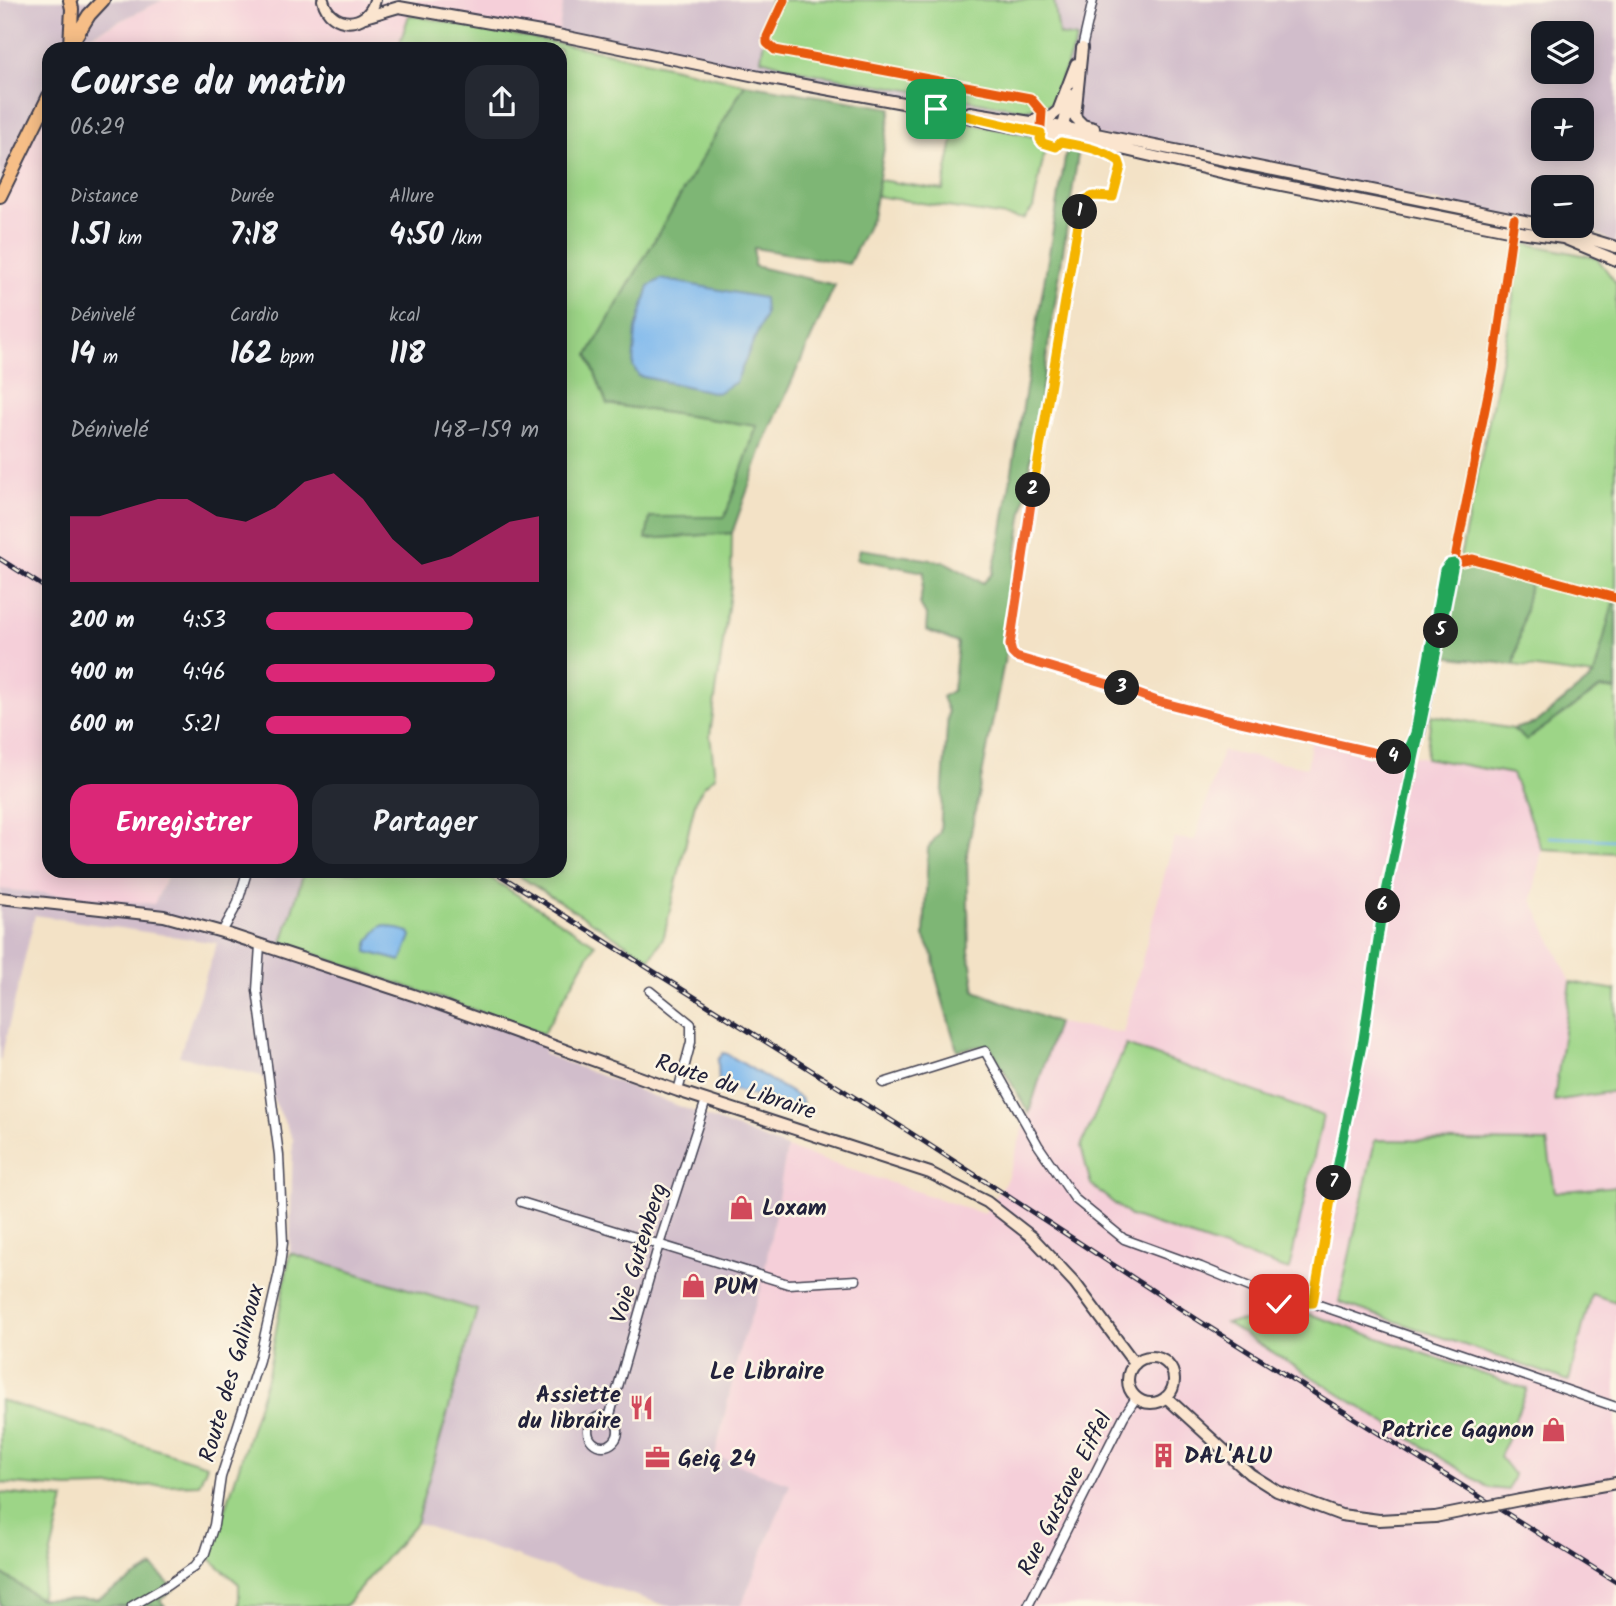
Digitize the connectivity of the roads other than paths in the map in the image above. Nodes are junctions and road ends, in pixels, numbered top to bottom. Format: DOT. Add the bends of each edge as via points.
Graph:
graph roads {
  1 [pos="70,0"];
  2 [pos="103,0"];
  3 [pos="375,0"];
  4 [pos="389,0"];
  5 [pos="1093,0"];
  6 [pos="321,1"];
  7 [pos="399,8"];
  8 [pos="365,18"];
  9 [pos="69,42"];
  10 [pos="72,42"];
  11 [pos="1082,48"];
  12 [pos="936,109"];
  13 [pos="42,110"];
  14 [pos="1006,117"];
  15 [pos="1061,132"];
  16 [pos="1140,143"];
  17 [pos="0,196"];
  18 [pos="1514,225"];
  19 [pos="1531,225"];
  20 [pos="1587,238"];
  21 [pos="1616,247"];
  22 [pos="1616,260"];
  23 [pos="245,878"];
  24 [pos="0,898"];
  25 [pos="222,932"];
  26 [pos="260,946"];
  27 [pos="650,991"];
  28 [pos="883,1083"];
  29 [pos="678,1091"];
  30 [pos="706,1100"];
  31 [pos="521,1202"];
  32 [pos="659,1245"];
  33 [pos="856,1280"];
  34 [pos="1313,1303"];
  35 [pos="1135,1364"];
  36 [pos="1166,1397"];
  37 [pos="1136,1398"];
  38 [pos="1616,1407"];
  39 [pos="609,1418"];
  40 [pos="1616,1483"];
  41 [pos="132,1606"];
  42 [pos="1028,1606"];
  1 -- 9 [label="main road"];
  2 -- 10 [label="main road"];
  3 -- 8 [label="main road"];
  4 -- 7 [label="main road"];
  5 -- 11 [label="street"];
  6 -- 8 [label="main road" via="330,15 343,22"];
  7 -- 8 [label="main road"];
  7 -- 12 [label="main road"];
  11 -- 14 [label="main road" via="1058,111 1048,119"];
  11 -- 15 [label="main road"];
  11 -- 16 [label="main road" via="1075,117 1083,125"];
  12 -- 14 [label="main road"];
  12 -- 15 [label="main road" via="987,122"];
  13 -- 17 [label="main road"];
  14 -- 15 [label="main road"];
  15 -- 16 [label="main road"];
  15 -- 18 [label="main road" via="1246,178"];
  16 -- 18 [label="main road"];
  18 -- 19 [label="main road"];
  18 -- 22 [label="main road" via="1563,238"];
  18 -- 34 [label="street" via="1493,369 1386,886 1363,1040"];
  20 -- 21 [label="main road"];
  23 -- 25 [label="street"];
  24 -- 25 [label="main road, Route du Libraire" via="164,916"];
  25 -- 26 [label="main road, Route du Libraire"];
  26 -- 29 [label="main road, Route du Libraire" via="413,995"];
  26 -- 41 [label="street, Route des Galinoux" via="257,990 279,1155 283,1243 279,1272 259,1360 221,1478 205,1553 195,1566"];
  27 -- 29 [label="street" via="691,1024"];
  28 -- 34 [label="street" via="985,1051 1038,1145 1075,1199 1124,1239 1276,1298 1279,1304"];
  29 -- 30 [label="main road, Route du Libraire"];
  30 -- 32 [label="street, Voie Gutenberg"];
  30 -- 35 [label="main road, Route du Libraire" via="914,1167 987,1202 1051,1255"];
  31 -- 32 [label="street"];
  32 -- 33 [label="street" via="788,1284"];
  32 -- 39 [label="street, Voie Gutenberg"];
  34 -- 38 [label="street"];
  35 -- 36 [label="main road" via="1154,1357 1167,1364 1174,1384"];
  35 -- 37 [label="main road" via="1128,1385"];
  36 -- 37 [label="main road" via="1154,1403"];
  36 -- 40 [label="main road, bridge" via="1250,1474 1277,1491 1341,1515 1379,1520 1434,1517"];
  37 -- 42 [label="street, Rue Gustave Eiffel"];
}
